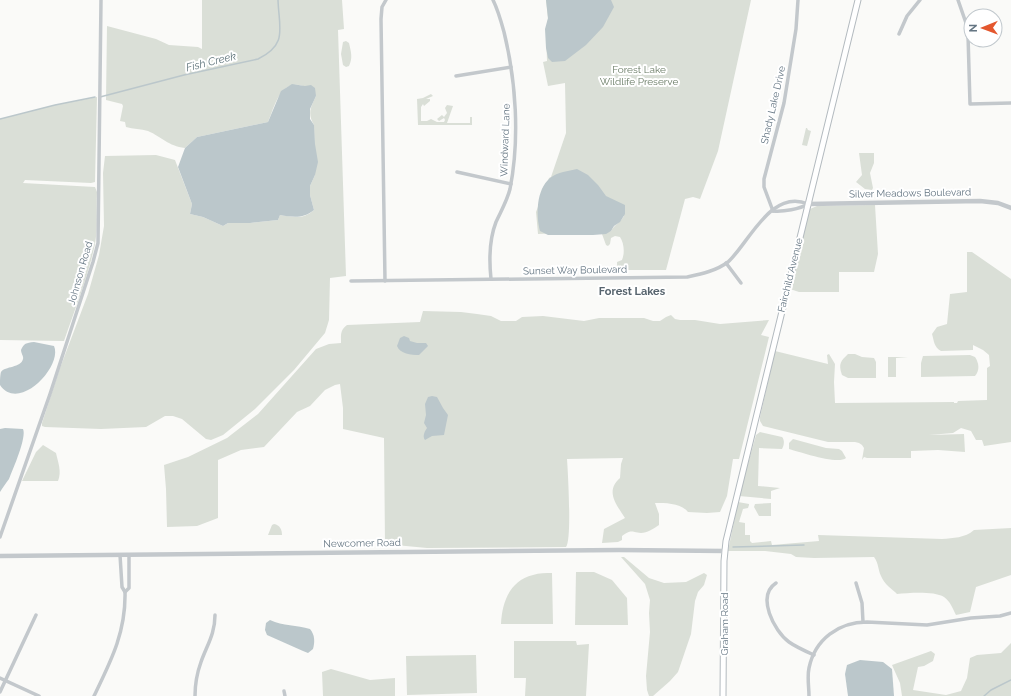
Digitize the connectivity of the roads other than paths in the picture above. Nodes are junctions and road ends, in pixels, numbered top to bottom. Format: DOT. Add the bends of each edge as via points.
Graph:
graph roads {
  1 [pos="101,0"];
  2 [pos="386,0"];
  3 [pos="493,0"];
  4 [pos="798,0"];
  5 [pos="858,0"];
  6 [pos="920,0"];
  7 [pos="958,0"];
  8 [pos="898,34"];
  9 [pos="511,67"];
  10 [pos="456,76"];
  11 [pos="1011,103"];
  12 [pos="457,172"];
  13 [pos="510,184"];
  14 [pos="808,204"];
  15 [pos="1011,208"];
  16 [pos="773,211"];
  17 [pos="726,263"];
  18 [pos="491,279"];
  19 [pos="351,281"];
  20 [pos="385,281"];
  21 [pos="741,283"];
  22 [pos="0,537"];
  23 [pos="725,551"];
  24 [pos="120,555"];
  25 [pos="129,555"];
  26 [pos="0,556"];
  27 [pos="776,583"];
  28 [pos="856,583"];
  29 [pos="125,592"];
  30 [pos="1011,612"];
  31 [pos="36,615"];
  32 [pos="215,615"];
  33 [pos="863,622"];
  34 [pos="814,655"];
  35 [pos="0,678"];
  36 [pos="5,680"];
  37 [pos="0,692"];
  38 [pos="39,696"];
  39 [pos="94,696"];
  40 [pos="195,696"];
  41 [pos="723,696"];
  42 [pos="809,696"];
  1 -- 22 [label="street, Johnson Road" via="98,243 50,394"];
  2 -- 20 [label="street" via="382,7 381,20"];
  3 -- 9 [label="street, Windward Lane" via="503,28"];
  4 -- 16 [label="street, Shady Lake Drive" via="784,103 764,178 764,187"];
  5 -- 14 [label="main road, Fairchild Avenue"];
  6 -- 8 [label="street" via="907,16"];
  7 -- 11 [label="street" via="968,36 970,104"];
  9 -- 10 [label="street"];
  9 -- 13 [label="street, Windward Lane" via="515,122"];
  12 -- 13 [label="street"];
  13 -- 18 [label="street, Windward Lane" via="506,202 491,239"];
  14 -- 15 [label="street, Silver Meadows Boulevard" via="980,201 998,203"];
  14 -- 16 [label="street" via="801,209"];
  14 -- 16 [label="street, Sunset Way Boulevard" via="789,202 779,205"];
  14 -- 23 [label="main road, Fairchild Avenue"];
  16 -- 17 [label="street, Sunset Way Boulevard" via="762,219"];
  17 -- 18 [label="street, Sunset Way Boulevard" via="706,273 687,277"];
  17 -- 21 [label="street"];
  18 -- 20 [label="street, Sunset Way Boulevard"];
  19 -- 20 [label="street, Sunset Way Boulevard"];
  23 -- 25 [label="street, Newcomer Road"];
  23 -- 41 [label="main road, Graham Road"];
  24 -- 25 [label="street, Newcomer Road"];
  24 -- 26 [label="street, Newcomer Road"];
  24 -- 29 [label="street" via="122,588"];
  25 -- 29 [label="street" via="129,588"];
  27 -- 34 [label="street" via="770,590 768,611 776,628 788,642"];
  28 -- 33 [label="street" via="862,603"];
  29 -- 39 [label="street" via="124,620 120,638"];
  30 -- 33 [label="street" via="1000,616 928,625"];
  31 -- 36 [label="street"];
  32 -- 40 [label="street" via="211,639 198,672"];
  33 -- 34 [label="street" via="834,630 824,639"];
  34 -- 42 [label="street" via="808,673"];
  35 -- 36 [label="street"];
  36 -- 37 [label="street"];
  36 -- 38 [label="street"];
}
